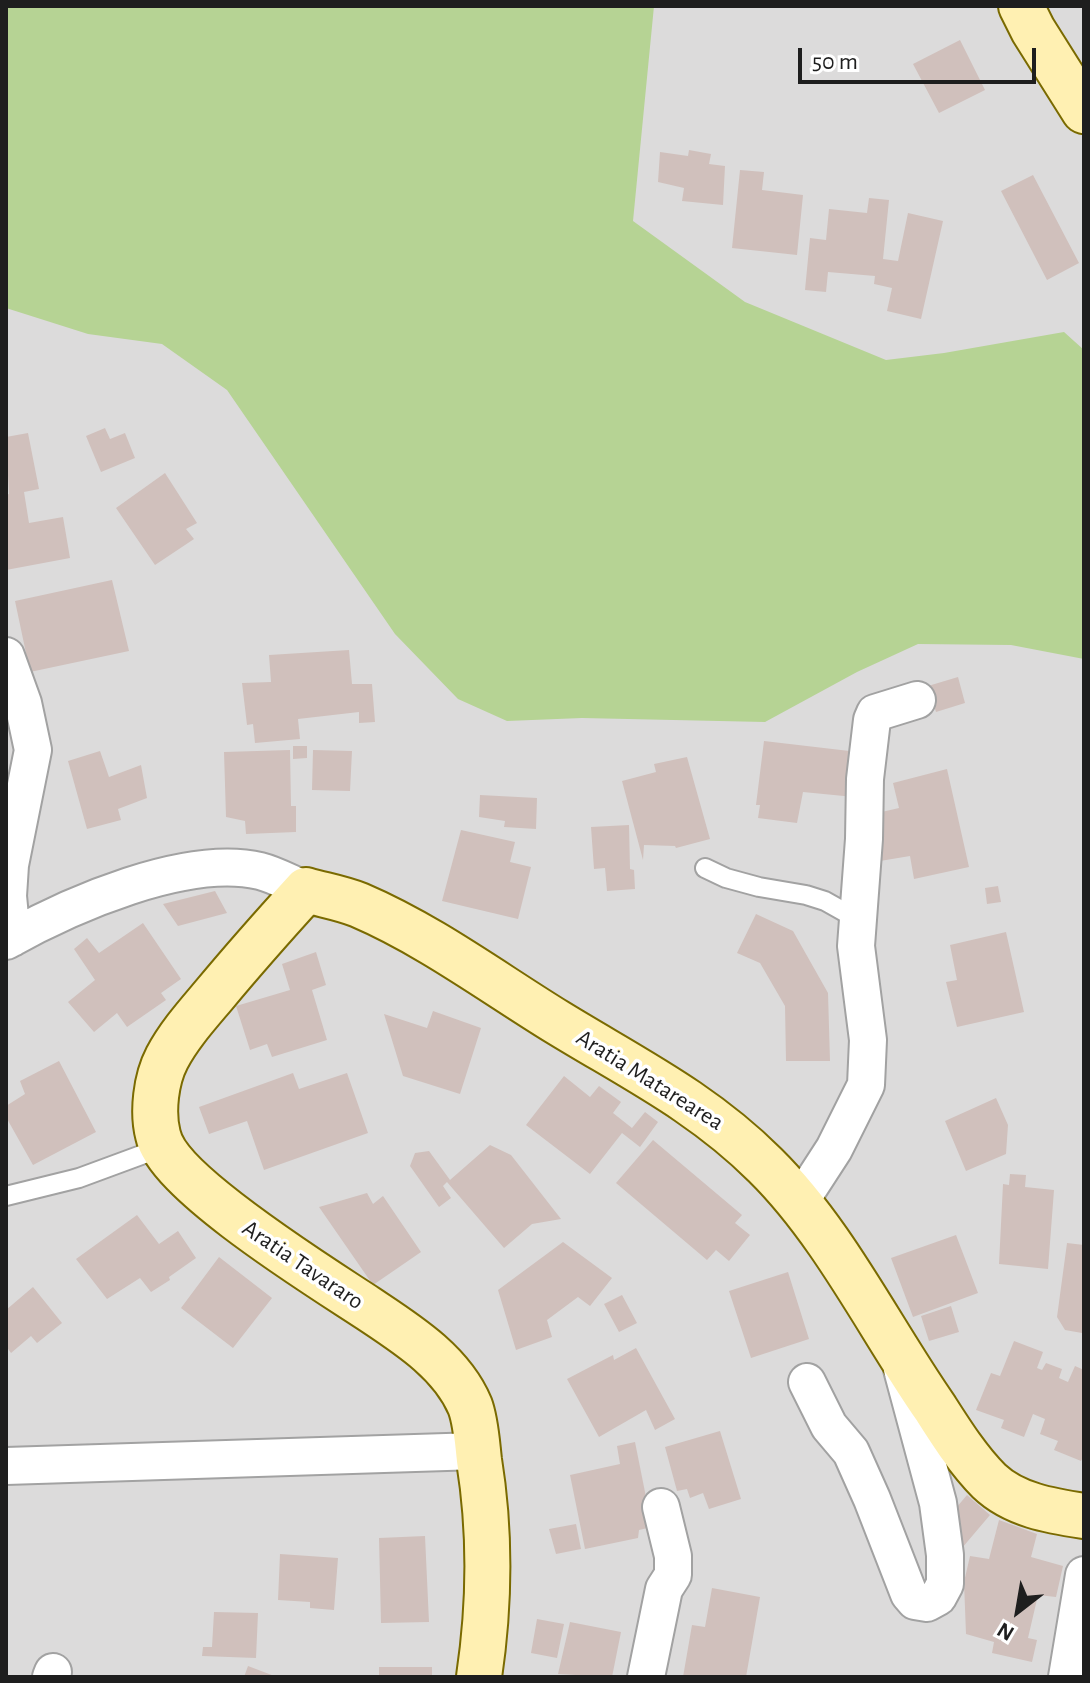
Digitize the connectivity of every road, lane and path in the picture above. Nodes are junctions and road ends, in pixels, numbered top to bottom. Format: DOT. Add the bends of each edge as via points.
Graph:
graph roads {
  1 [pos="1021,6"];
  2 [pos="1084,111"];
  3 [pos="6,656"];
  4 [pos="917,700"];
  5 [pos="705,868"];
  6 [pos="306,890"];
  7 [pos="857,919"];
  8 [pos="9,939"];
  9 [pos="163,1147"];
  10 [pos="6,1196"];
  11 [pos="799,1203"];
  12 [pos="898,1352"];
  13 [pos="807,1382"];
  14 [pos="478,1451"];
  15 [pos="6,1466"];
  16 [pos="661,1507"];
  17 [pos="1084,1516"];
  18 [pos="1084,1575"];
  19 [pos="479,1677"];
  20 [pos="646,1677"];
  21 [pos="1067,1677"];
  1 -- 2 [label="main road"];
  3 -- 8 [label="street" via="33,750 10,865"];
  4 -- 7 [label="street" via="875,713 872,720"];
  5 -- 7 [label="lane" via="726,878 825,901"];
  6 -- 8 [label="street" via="260,871 175,874 118,890"];
  6 -- 9 [label="main road" via="205,1006 167,1059 157,1090"];
  6 -- 11 [label="main road, Aratia Matarearea" via="356,904 410,930 666,1085 725,1127"];
  7 -- 11 [label="street" via="868,1040 866,1085"];
  9 -- 10 [label="lane" via="79,1178"];
  9 -- 14 [label="main road, Aratia Tavararo" via="242,1224 436,1359 470,1408"];
  11 -- 12 [label="main road, Aratia Matarearea"];
  12 -- 13 [label="street" via="938,1503 945,1555 945,1584 927,1603 909,1594 851,1452 829,1426"];
  12 -- 17 [label="main road, Aratia Matarearea" via="990,1482 1020,1501"];
  14 -- 15 [label="street"];
  14 -- 19 [label="main road, Aratia Tavararo" via="489,1543"];
  16 -- 20 [label="street" via="673,1575 664,1589"];
  18 -- 21 [label="street"];
}
